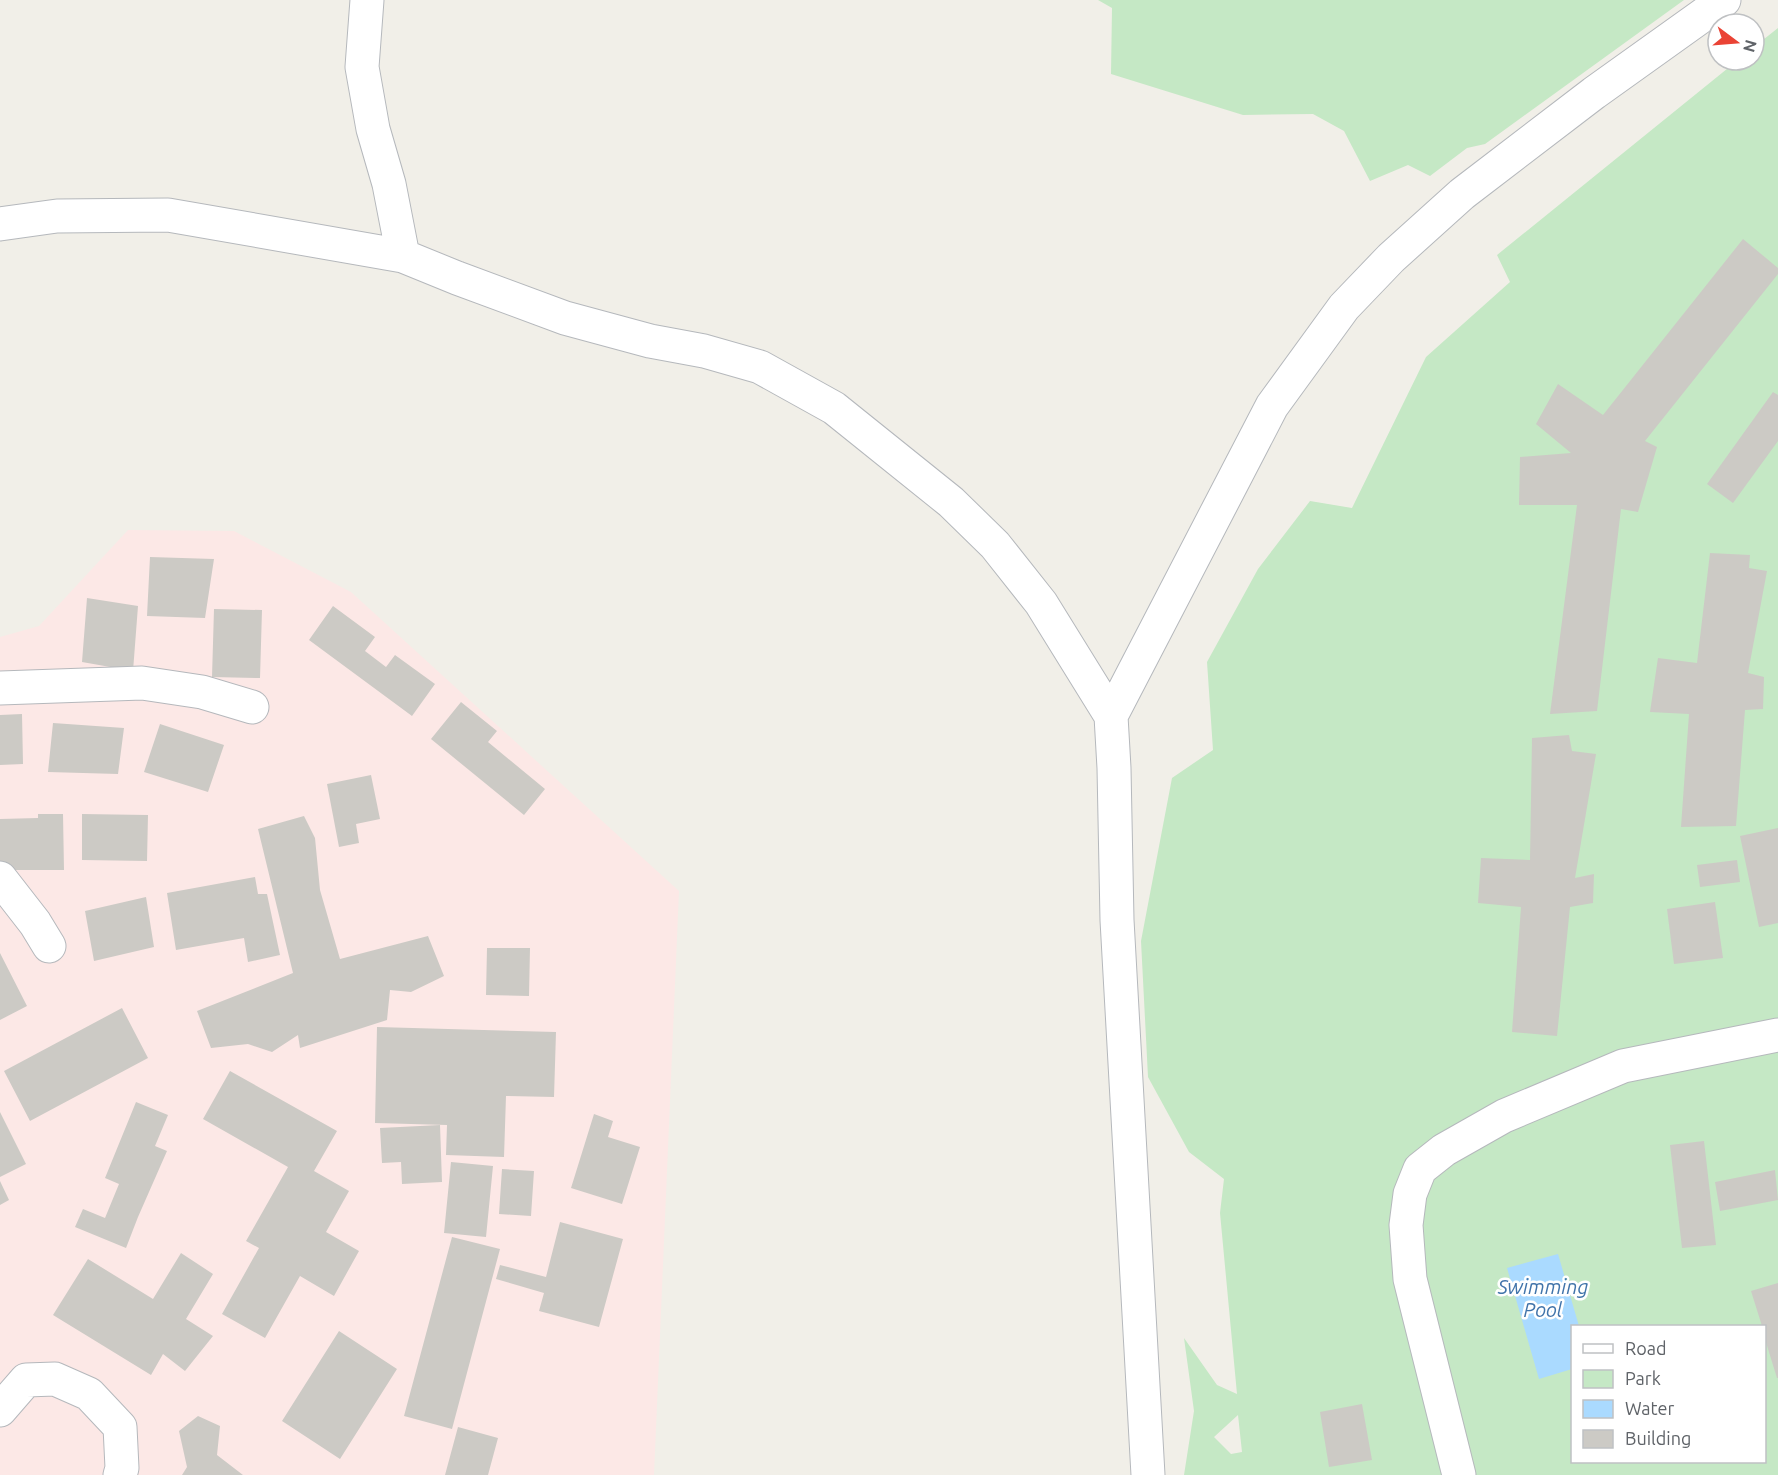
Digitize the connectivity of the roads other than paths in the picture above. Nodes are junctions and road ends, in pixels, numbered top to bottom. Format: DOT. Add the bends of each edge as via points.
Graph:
graph roads {
  1 [pos="367,0"];
  2 [pos="1724,0"];
  3 [pos="0,224"];
  4 [pos="403,256"];
  5 [pos="0,688"];
  6 [pos="252,707"];
  7 [pos="1111,716"];
  8 [pos="0,878"];
  9 [pos="49,946"];
  10 [pos="1778,1035"];
  11 [pos="0,1410"];
  12 [pos="120,1475"];
  13 [pos="1148,1475"];
  14 [pos="1459,1475"];
  1 -- 4 [label="street" via="362,68"];
  2 -- 7 [label="street" via="1462,194 1344,307 1272,406"];
  3 -- 4 [label="street" via="57,216 168,215"];
  4 -- 7 [label="street" via="565,318 760,367 834,408 951,502 995,545 1041,603"];
  5 -- 6 [label="street" via="142,683 202,692"];
  7 -- 13 [label="street" via="1117,920"];
  8 -- 9 [label="street"];
  10 -- 14 [label="street" via="1623,1066 1504,1116 1444,1150 1420,1169 1410,1194 1406,1225 1410,1279"];
  11 -- 12 [label="street" via="26,1380 55,1378 89,1394 120,1427"];
}
